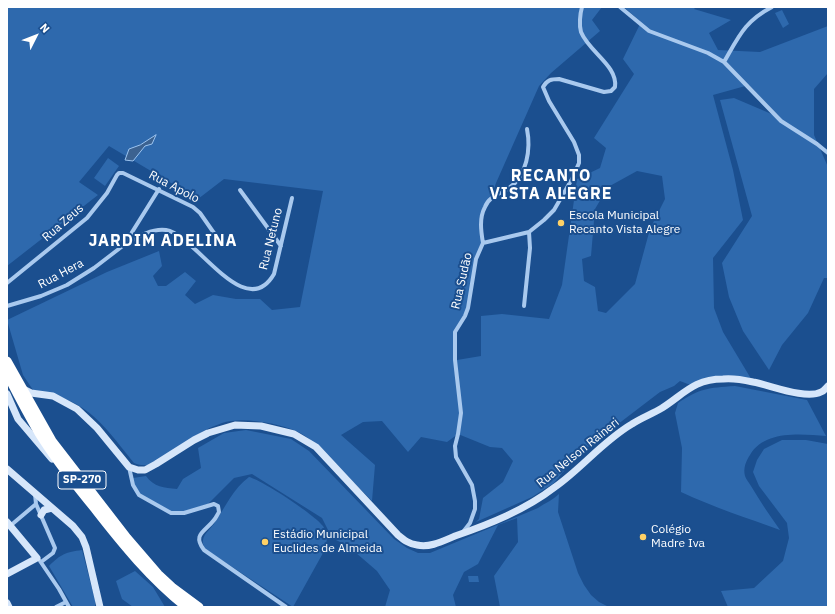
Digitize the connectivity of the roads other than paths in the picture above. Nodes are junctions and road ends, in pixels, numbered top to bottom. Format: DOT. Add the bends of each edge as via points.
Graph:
graph roads {
  1 [pos="582,7"];
  2 [pos="620,7"];
  3 [pos="772,7"];
  4 [pos="724,62"];
  5 [pos="528,129"];
  6 [pos="828,153"];
  7 [pos="123,173"];
  8 [pos="159,189"];
  9 [pos="240,190"];
  10 [pos="292,198"];
  11 [pos="529,232"];
  12 [pos="483,244"];
  13 [pos="124,245"];
  14 [pos="223,246"];
  15 [pos="281,246"];
  16 [pos="7,283"];
  17 [pos="7,306"];
  18 [pos="524,306"];
  19 [pos="7,361"];
  20 [pos="7,374"];
  21 [pos="828,386"];
  22 [pos="23,389"];
  23 [pos="43,394"];
  24 [pos="825,394"];
  25 [pos="8,399"];
  26 [pos="35,410"];
  27 [pos="7,414"];
  28 [pos="16,415"];
  29 [pos="129,467"];
  30 [pos="7,469"];
  31 [pos="67,475"];
  32 [pos="35,494"];
  33 [pos="36,504"];
  34 [pos="52,508"];
  35 [pos="41,515"];
  36 [pos="9,524"];
  37 [pos="461,534"];
  38 [pos="39,560"];
  39 [pos="7,574"];
  40 [pos="66,602"];
  41 [pos="7,603"];
  42 [pos="9,607"];
  43 [pos="56,607"];
  44 [pos="69,607"];
  45 [pos="100,607"];
  46 [pos="186,607"];
  47 [pos="199,607"];
  48 [pos="286,607"];
  1 -- 11 [label="street, Rua Sudão" via="581,32 610,68 616,80 615,87 604,92 551,79 543,87 574,142 579,163 554,210"];
  2 -- 4 [label="street" via="649,30"];
  3 -- 4 [label="street" via="758,14 746,26"];
  4 -- 6 [label="street" via="781,121"];
  5 -- 12 [label="street" via="529,148 521,175 516,183 491,198 484,207 480,225"];
  7 -- 8 [label="street, Rua Apolo"];
  7 -- 16 [label="street, Rua Zeus" via="117,175 107,193 87,218"];
  8 -- 13 [label="street, Rua Hera"];
  8 -- 14 [label="street, Rua Apolo" via="200,212"];
  9 -- 15 [label="street"];
  10 -- 15 [label="street, Rua Netuno"];
  11 -- 12 [label="street, Rua Sudão"];
  11 -- 18 [label="street" via="530,248"];
  12 -- 37 [label="street, Rua Sudão" via="476,259 468,308 455,332 455,360 461,413 455,446 456,457 472,485 475,500 470,523"];
  13 -- 15 [label="street, Rua Netuno" via="152,231 167,230 180,237 238,286 250,289 261,288 269,282 274,274"];
  13 -- 17 [label="street, Rua Hera" via="67,285"];
  19 -- 22 [label="highway, SP-270"];
  20 -- 31 [label="highway, SP-270" via="31,419"];
  21 -- 24 [label="main road, Rua Nelson Raineri"];
  22 -- 23 [label="main road"];
  22 -- 26 [label="highway, SP-270"];
  23 -- 26 [label="main road" via="38,398"];
  23 -- 29 [label="main road" via="54,396 77,409 97,428"];
  24 -- 37 [label="main road, Rua Nelson Raineri" via="792,392 724,378 705,380 632,424 531,504"];
  25 -- 28 [label="main road"];
  26 -- 47 [label="highway, SP-270" via="52,441 127,538 158,574"];
  27 -- 28 [label="main road"];
  28 -- 31 [label="main road"];
  29 -- 37 [label="main road, Rua Nelson Raineri" via="145,470 208,433 235,425 274,428 294,434 316,447 407,542 426,546"];
  29 -- 48 [label="street" via="133,486 139,496 171,512 184,513 214,504 218,506 219,512 202,532 199,544"];
  30 -- 32 [label="main road"];
  31 -- 46 [label="highway, SP-270" via="146,572"];
  32 -- 33 [label="street"];
  32 -- 34 [label="main road"];
  33 -- 35 [label="street"];
  33 -- 36 [label="street"];
  34 -- 35 [label="main road" via="44,510"];
  34 -- 45 [label="main road" via="82,537"];
  35 -- 38 [label="street" via="55,548 53,553"];
  36 -- 38 [label="main road"];
  38 -- 39 [label="main road"];
  38 -- 40 [label="street"];
  40 -- 43 [label="street"];
  40 -- 44 [label="street"];
  41 -- 42 [label="main road"];
}
